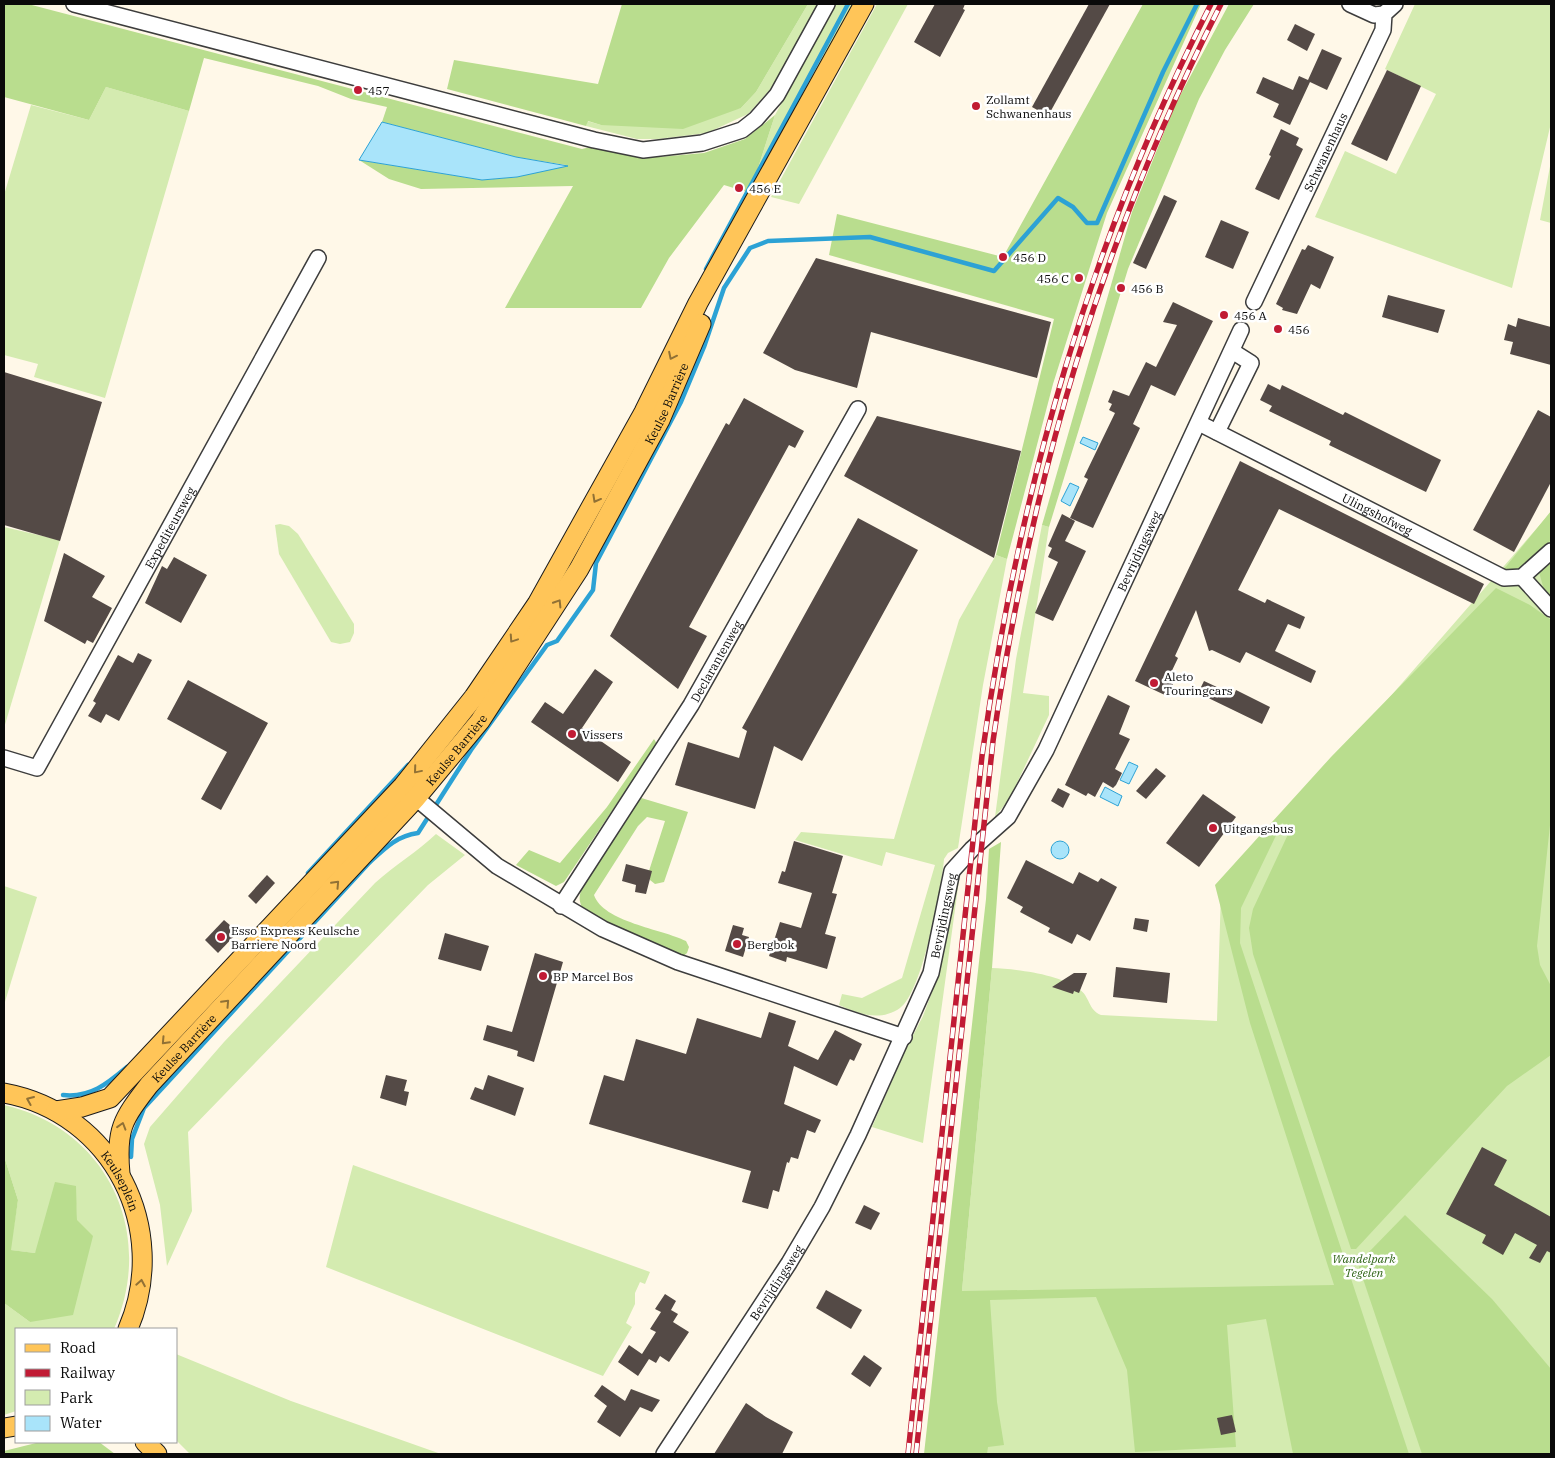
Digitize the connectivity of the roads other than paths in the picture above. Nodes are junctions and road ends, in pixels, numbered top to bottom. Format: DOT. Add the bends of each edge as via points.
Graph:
graph roads {
  1 [pos="74,4"];
  2 [pos="827,4"];
  3 [pos="864,4"];
  4 [pos="1350,4"];
  5 [pos="1389,9"];
  6 [pos="318,258"];
  7 [pos="720,266"];
  8 [pos="1254,302"];
  9 [pos="1242,330"];
  10 [pos="1232,352"];
  11 [pos="858,408"];
  12 [pos="1199,423"];
  13 [pos="1217,432"];
  14 [pos="1551,551"];
  15 [pos="1522,577"];
  16 [pos="1551,609"];
  17 [pos="4,758"];
  18 [pos="416,798"];
  19 [pos="560,906"];
  20 [pos="904,1037"];
  21 [pos="4,1093"];
  22 [pos="56,1111"];
  23 [pos="120,1174"];
  24 [pos="128,1328"];
  25 [pos="146,1443"];
  26 [pos="156,1454"];
  27 [pos="664,1454"];
  1 -- 2 [label="street" via="643,150 702,143 742,130 756,119 777,95"];
  3 -- 7 [label="main road, Keulse Barrière"];
  4 -- 5 [label="street" via="1374,15"];
  5 -- 8 [label="street, Schwanenhaus" via="1383,30"];
  6 -- 17 [label="street, Expediteursweg" via="37,768"];
  18 -- 7 [label="main road, Keulse Barrière, one-way" via="480,721 579,569 660,420 710,303"];
  7 -- 22 [label="main road, Keulse Barrière, one-way" via="644,412 537,604 441,740 373,818 110,1098"];
  9 -- 10 [label="street, Bevrijdingsweg"];
  10 -- 12 [label="street, Bevrijdingsweg"];
  10 -- 13 [label="street" via="1250,363"];
  11 -- 19 [label="street, Declarantenweg" via="691,705"];
  12 -- 13 [label="street, Ulingshofweg"];
  12 -- 20 [label="street, Bevrijdingsweg" via="1046,750 1008,817 952,871 931,973"];
  13 -- 15 [label="street, Ulingshofweg" via="1504,578"];
  14 -- 15 [label="street"];
  15 -- 16 [label="street"];
  18 -- 19 [label="street" via="497,866"];
  23 -- 18 [label="main road, Keulse Barrière, one-way" via="119,1140 127,1113 149,1085"];
  19 -- 20 [label="street" via="678,962"];
  20 -- 27 [label="street, Bevrijdingsweg" via="808,1231"];
  22 -- 21 [label="main road, Keulseplein, one-way" via="21,1096"];
  22 -- 23 [label="main road, Keulseplein" via="92,1138"];
  24 -- 23 [label="main road, Keulseplein, one-way" via="136,1310 143,1275 142,1240 135,1206"];
  25 -- 26 [label="main road"];
}
